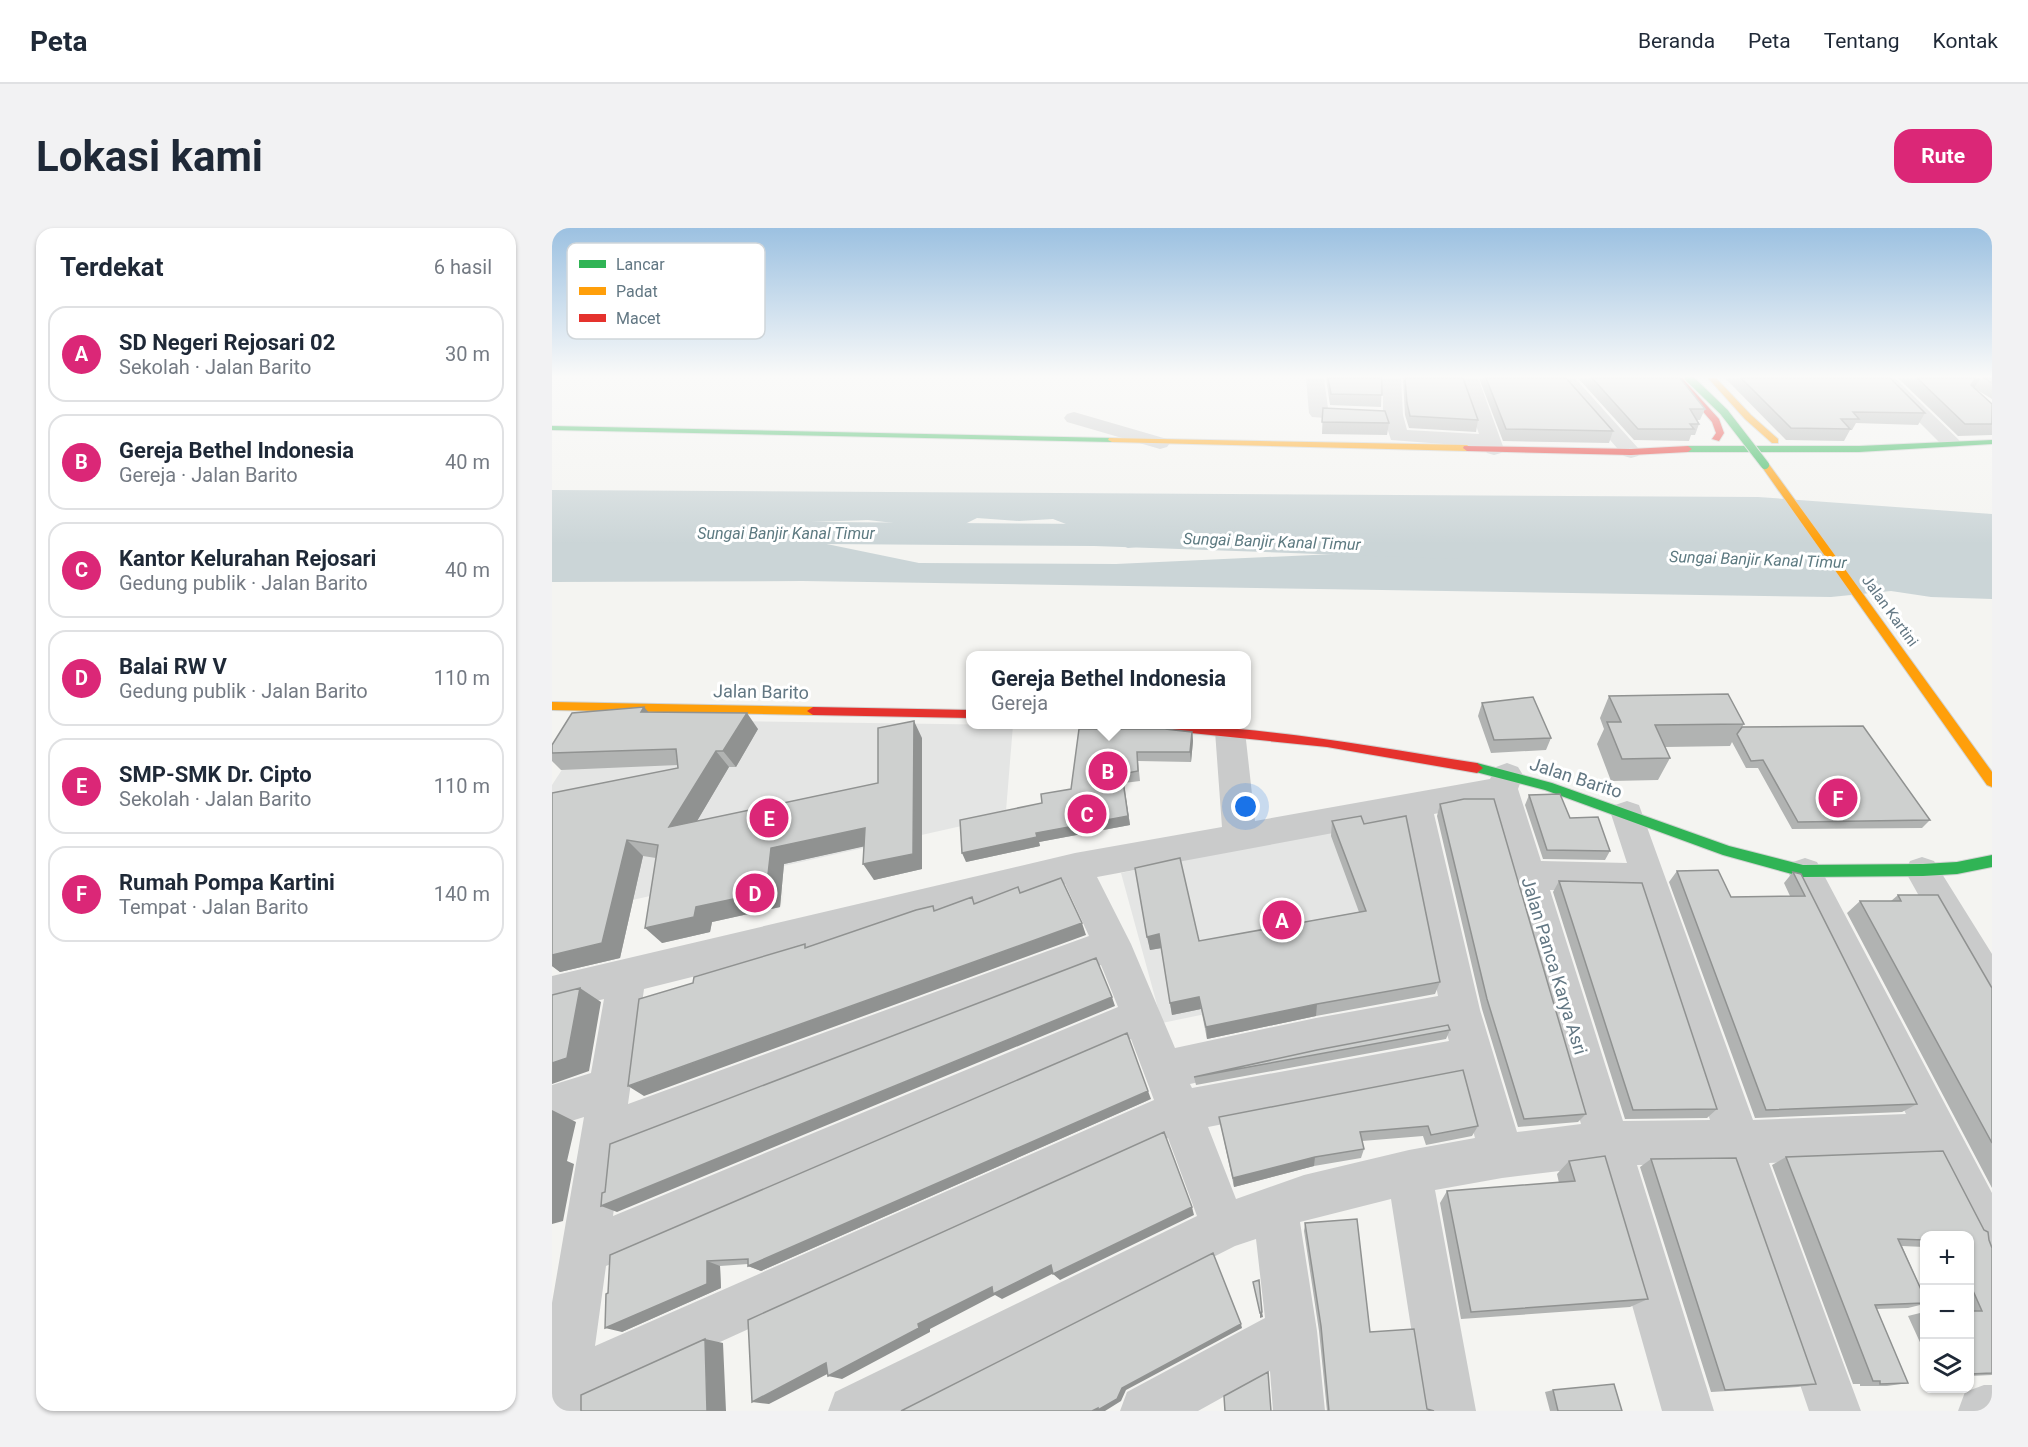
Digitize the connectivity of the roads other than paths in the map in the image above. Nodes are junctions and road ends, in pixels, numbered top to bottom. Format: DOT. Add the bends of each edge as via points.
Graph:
graph roads {
  1 [pos="763,433"];
  2 [pos="1126,433"];
  3 [pos="1400,433"];
  4 [pos="1488,433"];
  5 [pos="1614,433"];
  6 [pos="1720,433"];
  7 [pos="1740,433"];
  8 [pos="1766,433"];
  9 [pos="1941,433"];
  10 [pos="1716,439"];
  11 [pos="1775,441"];
  12 [pos="1992,442"];
  13 [pos="1160,443"];
  14 [pos="1951,443"];
  15 [pos="1492,445"];
  16 [pos="1698,448"];
  17 [pos="1798,449"];
  18 [pos="1631,452"];
  19 [pos="552,706"];
  20 [pos="584,706"];
  21 [pos="966,714"];
  22 [pos="1205,729"];
  23 [pos="1230,731"];
  24 [pos="568,732"];
  25 [pos="1504,782"];
  26 [pos="1992,782"];
  27 [pos="1416,804"];
  28 [pos="1627,814"];
  29 [pos="1240,836"];
  30 [pos="1992,861"];
  31 [pos="1075,867"];
  32 [pos="1922,871"];
  33 [pos="1805,872"];
  34 [pos="1527,875"];
  35 [pos="1648,878"];
  36 [pos="1112,944"];
  37 [pos="627,975"];
  38 [pos="1992,989"];
  39 [pos="552,994"];
  40 [pos="1460,1010"];
  41 [pos="1143,1015"];
  42 [pos="1473,1056"];
  43 [pos="1165,1070"];
  44 [pos="610,1088"];
  45 [pos="552,1106"];
  46 [pos="1180,1111"];
  47 [pos="603,1135"];
  48 [pos="1939,1135"];
  49 [pos="1739,1142"];
  50 [pos="1607,1143"];
  51 [pos="1502,1156"];
  52 [pos="1409,1172"];
  53 [pos="1275,1208"];
  54 [pos="1224,1227"];
  55 [pos="1992,1241"];
  56 [pos="584,1252"];
  57 [pos="1292,1331"];
  58 [pos="562,1399"];
  59 [pos="854,1411"];
  60 [pos="1146,1411"];
  61 [pos="1299,1411"];
  62 [pos="1450,1411"];
  63 [pos="1688,1411"];
  64 [pos="1835,1411"];
  65 [pos="1984,1411"];
  66 [pos="1992,1411"];
  1 -- 13 [label="street"];
  2 -- 13 [label="street"];
  3 -- 15 [label="street" via="1403,437"];
  4 -- 15 [label="street"];
  5 -- 18 [label="street"];
  6 -- 10 [label="street"];
  7 -- 26 [label="street, Jalan Kartini, bridge"];
  8 -- 11 [label="street"];
  9 -- 14 [label="street"];
  10 -- 11 [label="street"];
  10 -- 16 [label="street"];
  11 -- 17 [label="street"];
  12 -- 14 [label="street"];
  13 -- 15 [label="street"];
  14 -- 17 [label="street"];
  15 -- 18 [label="street"];
  16 -- 17 [label="street"];
  16 -- 18 [label="street"];
  19 -- 20 [label="street, Jalan Barito"];
  20 -- 21 [label="street, Jalan Barito"];
  20 -- 24 [label="street"];
  22 -- 23 [label="street, Jalan Barito"];
  23 -- 25 [label="street, Jalan Barito" via="1382,750"];
  23 -- 29 [label="street"];
  25 -- 27 [label="street"];
  25 -- 28 [label="street, Jalan Barito" via="1557,788"];
  25 -- 34 [label="street, Jalan Panca Karya Asri"];
  27 -- 29 [label="street"];
  27 -- 40 [label="street"];
  28 -- 33 [label="street, Jalan Barito" via="1713,847"];
  28 -- 35 [label="street"];
  29 -- 31 [label="street"];
  30 -- 32 [label="street, Jalan Barito" via="1962,869"];
  31 -- 36 [label="street"];
  31 -- 37 [label="street"];
  32 -- 33 [label="street, Jalan Barito"];
  32 -- 38 [label="street"];
  33 -- 48 [label="street"];
  34 -- 35 [label="street"];
  34 -- 50 [label="street, Jalan Panca Karya Asri"];
  35 -- 49 [label="street"];
  36 -- 41 [label="street"];
  36 -- 47 [label="street"];
  37 -- 39 [label="street"];
  37 -- 44 [label="street"];
  40 -- 42 [label="street"];
  40 -- 43 [label="street" via="1316,1036"];
  41 -- 43 [label="street"];
  41 -- 56 [label="street"];
  42 -- 46 [label="street"];
  42 -- 51 [label="street"];
  43 -- 46 [label="street"];
  44 -- 45 [label="street"];
  44 -- 47 [label="street"];
  46 -- 54 [label="street"];
  46 -- 58 [label="street"];
  47 -- 56 [label="street"];
  48 -- 49 [label="street"];
  48 -- 55 [label="street"];
  49 -- 50 [label="street"];
  49 -- 64 [label="street"];
  50 -- 51 [label="street"];
  50 -- 63 [label="street, Jalan Panca Karya Asri"];
  51 -- 52 [label="street"];
  52 -- 53 [label="street"];
  52 -- 62 [label="street"];
  53 -- 54 [label="street"];
  53 -- 57 [label="street"];
  54 -- 59 [label="street"];
  56 -- 58 [label="street"];
  57 -- 60 [label="street"];
  57 -- 61 [label="street"];
  65 -- 66 [label="street"];
}
